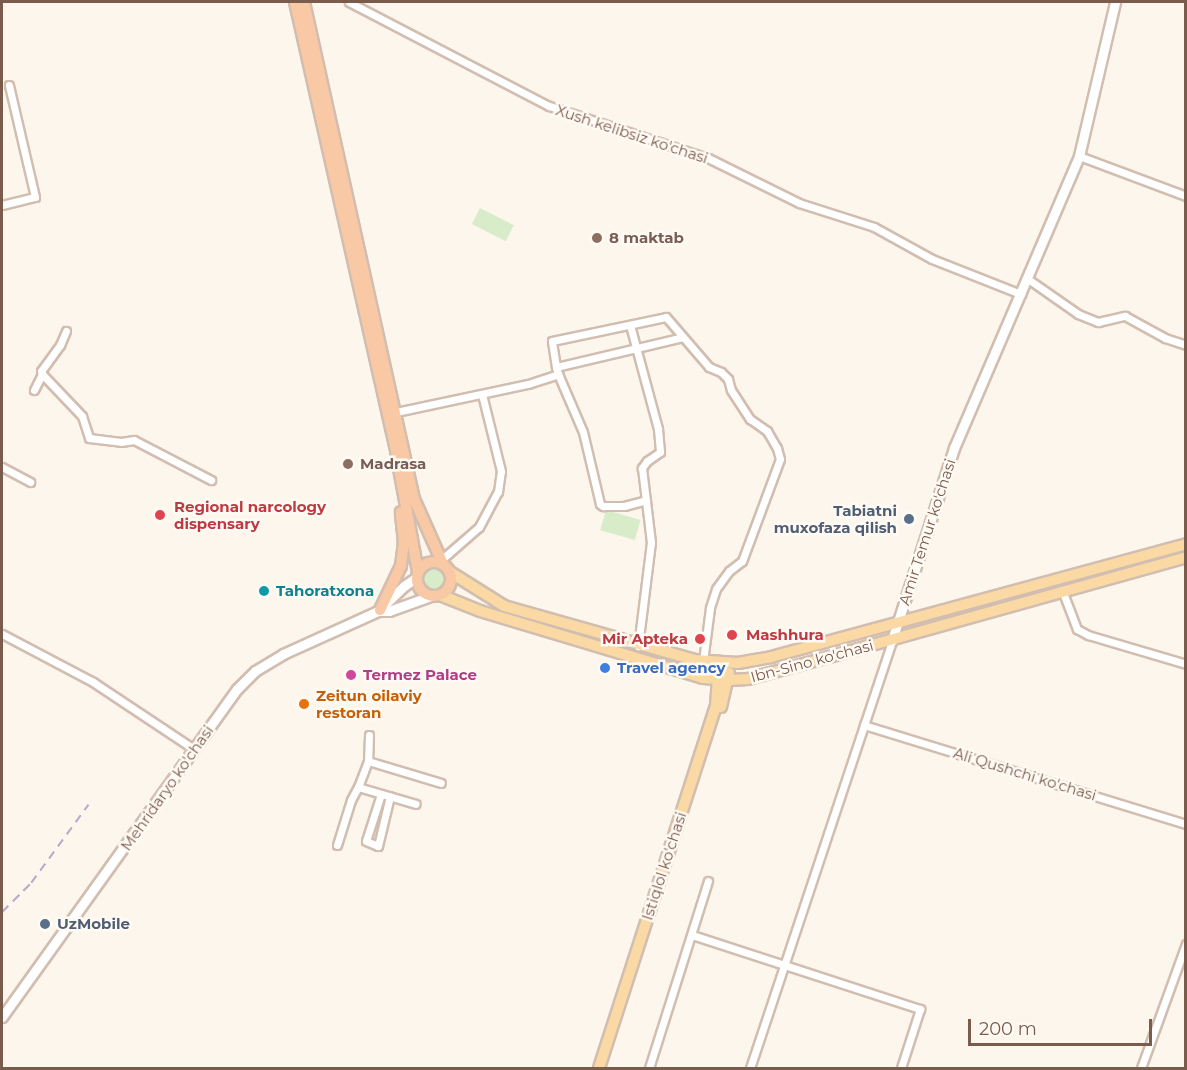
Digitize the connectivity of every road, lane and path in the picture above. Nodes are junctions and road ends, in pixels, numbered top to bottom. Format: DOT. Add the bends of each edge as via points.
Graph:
graph roads {
  1 [pos="295,2"];
  2 [pos="304,2"];
  3 [pos="350,2"];
  4 [pos="1115,2"];
  5 [pos="9,85"];
  6 [pos="1079,156"];
  7 [pos="1185,196"];
  8 [pos="2,205"];
  9 [pos="1028,279"];
  10 [pos="1021,294"];
  11 [pos="630,326"];
  12 [pos="66,331"];
  13 [pos="683,337"];
  14 [pos="1185,345"];
  15 [pos="636,348"];
  16 [pos="557,370"];
  17 [pos="42,374"];
  18 [pos="34,390"];
  19 [pos="482,394"];
  20 [pos="396,412"];
  21 [pos="2,467"];
  22 [pos="211,480"];
  23 [pos="30,482"];
  24 [pos="403,497"];
  25 [pos="646,500"];
  26 [pos="1185,544"];
  27 [pos="1185,556"];
  28 [pos="445,565"];
  29 [pos="417,575"];
  30 [pos="1062,590"];
  31 [pos="436,595"];
  32 [pos="379,611"];
  33 [pos="898,622"];
  34 [pos="2,634"];
  35 [pos="892,640"];
  36 [pos="638,646"];
  37 [pos="703,661"];
  38 [pos="724,663"];
  39 [pos="1185,664"];
  40 [pos="724,680"];
  41 [pos="864,725"];
  42 [pos="369,735"];
  43 [pos="194,749"];
  44 [pos="368,761"];
  45 [pos="441,783"];
  46 [pos="358,787"];
  47 [pos="381,794"];
  48 [pos="390,796"];
  49 [pos="416,804"];
  50 [pos="1185,824"];
  51 [pos="338,845"];
  52 [pos="708,881"];
  53 [pos="692,935"];
  54 [pos="1185,944"];
  55 [pos="784,965"];
  56 [pos="2,1017"];
  57 [pos="599,1068"];
  58 [pos="606,1068"];
  59 [pos="649,1068"];
  60 [pos="750,1068"];
  61 [pos="901,1068"];
  62 [pos="1141,1068"];
  1 -- 24 [label="highway"];
  2 -- 20 [label="highway"];
  3 -- 10 [label="street, Xush kelibsiz ko'chasi" via="549,106 708,158 799,204 874,227 932,259"];
  4 -- 6 [label="main road, Amir Temur ko'chasi"];
  5 -- 8 [label="street" via="35,197"];
  6 -- 7 [label="street"];
  6 -- 9 [label="main road, Amir Temur ko'chasi"];
  9 -- 10 [label="main road, Amir Temur ko'chasi"];
  9 -- 14 [label="street" via="1078,314 1098,322 1125,316"];
  10 -- 33 [label="main road, Amir Temur ko'chasi" via="954,448"];
  11 -- 13 [label="street" via="666,317"];
  11 -- 15 [label="street"];
  11 -- 16 [label="street" via="552,341"];
  12 -- 17 [label="street"];
  13 -- 15 [label="street"];
  13 -- 37 [label="street" via="709,367 728,379 750,419 767,431 780,459 742,561 716,589"];
  15 -- 16 [label="street"];
  15 -- 25 [label="street" via="658,429 660,452 642,468"];
  16 -- 19 [label="street"];
  16 -- 25 [label="street" via="583,432 600,504 624,506"];
  17 -- 18 [label="street"];
  17 -- 22 [label="street" via="82,416 89,438 134,440"];
  19 -- 20 [label="street"];
  19 -- 28 [label="street" via="501,471 498,492 479,528"];
  20 -- 28 [label="highway" via="414,499"];
  21 -- 23 [label="street"];
  24 -- 29 [label="highway"];
  24 -- 32 [label="highway" via="400,566"];
  25 -- 36 [label="street" via="651,542"];
  26 -- 33 [label="main road, Ibn-Sino ko'chasi"];
  27 -- 30 [label="main road, Ibn-Sino ko'chasi"];
  28 -- 29 [label="highway" via="429,562"];
  28 -- 31 [label="highway" via="450,585"];
  28 -- 36 [label="main road, Ibn-Sino ko'chasi" via="504,606"];
  29 -- 31 [label="highway" via="420,590"];
  29 -- 32 [label="main road"];
  30 -- 35 [label="main road, Ibn-Sino ko'chasi"];
  30 -- 39 [label="street" via="1073,624 1083,632"];
  31 -- 32 [label="main road"];
  31 -- 40 [label="main road, Ibn-Sino ko'chasi" via="703,678"];
  32 -- 43 [label="main road, Мehridaryo ko'chasi" via="255,671 237,689"];
  33 -- 35 [label="main road, Amir Temur ko'chasi"];
  33 -- 38 [label="main road, Ibn-Sino ko'chasi" via="771,657"];
  34 -- 43 [label="street" via="93,682"];
  35 -- 40 [label="main road, Ibn-Sino ko'chasi" via="748,679"];
  35 -- 41 [label="street, Amir Temur ko'chasi"];
  36 -- 37 [label="main road, Ibn-Sino ko'chasi"];
  37 -- 38 [label="main road, Ibn-Sino ko'chasi"];
  38 -- 40 [label="main road, Istiqlol ko'chasi"];
  40 -- 57 [label="main road, Istiqlol ko'chasi"];
  40 -- 58 [label="main road, Istiqlol ko'chasi"];
  41 -- 50 [label="street, Ali Qushchi ko'chasi"];
  41 -- 55 [label="street, Amir Temur ko'chasi"];
  42 -- 44 [label="street"];
  43 -- 56 [label="main road, Мehridaryo ko'chasi"];
  44 -- 45 [label="street"];
  44 -- 46 [label="street"];
  46 -- 47 [label="street"];
  46 -- 51 [label="street"];
  47 -- 48 [label="street"];
  47 -- 48 [label="street" via="366,842 378,846"];
  48 -- 49 [label="street"];
  52 -- 53 [label="street"];
  53 -- 55 [label="street"];
  53 -- 59 [label="street"];
  54 -- 62 [label="street"];
  55 -- 60 [label="street, Amir Temur ko'chasi"];
  55 -- 61 [label="street" via="920,1009"];
}
